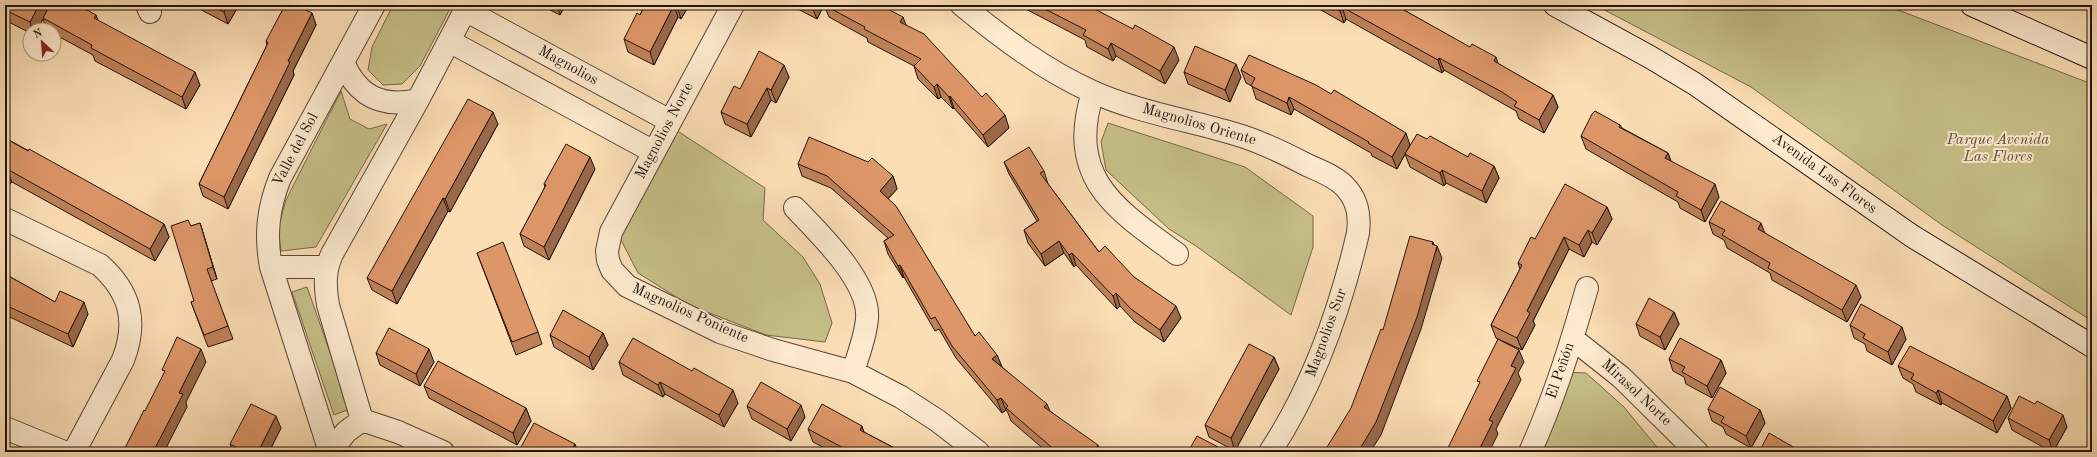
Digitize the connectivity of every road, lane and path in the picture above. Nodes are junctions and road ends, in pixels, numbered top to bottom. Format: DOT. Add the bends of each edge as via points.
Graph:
graph roads {
  1 [pos="374,5"];
  2 [pos="733,5"];
  3 [pos="962,5"];
  4 [pos="1555,5"];
  5 [pos="1972,5"];
  6 [pos="467,8"];
  7 [pos="449,40"];
  8 [pos="2092,58"];
  9 [pos="343,62"];
  10 [pos="1093,92"];
  11 [pos="418,100"];
  12 [pos="670,121"];
  13 [pos="654,152"];
  14 [pos="1357,206"];
  15 [pos="795,208"];
  16 [pos="5,219"];
  17 [pos="1177,254"];
  18 [pos="608,260"];
  19 [pos="271,267"];
  20 [pos="326,267"];
  21 [pos="1587,288"];
  22 [pos="1573,339"];
  23 [pos="2092,346"];
  24 [pos="853,372"];
  25 [pos="362,420"];
  26 [pos="5,428"];
  27 [pos="64,452"];
  28 [pos="74,452"];
  29 [pos="330,452"];
  30 [pos="443,452"];
  31 [pos="978,452"];
  32 [pos="1270,452"];
  33 [pos="1530,452"];
  34 [pos="1697,452"];
  1 -- 9 [label="street, Valle del Sol"];
  2 -- 12 [label="street, Magnolios Norte"];
  3 -- 10 [label="street, Magnolios Oriente" via="1009,43"];
  4 -- 23 [label="street, Avenida Las Flores" via="1694,84 1912,236"];
  5 -- 8 [label="street"];
  6 -- 7 [label="street"];
  6 -- 12 [label="street, Magnolios"];
  7 -- 11 [label="street"];
  7 -- 13 [label="street"];
  9 -- 11 [label="street" via="349,76 359,88 371,96 386,102 403,103"];
  9 -- 19 [label="street, Valle del Sol" via="274,193 267,226 267,247"];
  10 -- 14 [label="street, Magnolios Oriente" via="1147,111 1236,134 1272,148 1337,180 1351,194"];
  10 -- 17 [label="street" via="1087,111 1085,131 1087,160 1094,177 1127,215"];
  11 -- 20 [label="street"];
  12 -- 13 [label="street, Magnolios Norte"];
  13 -- 18 [label="street, Magnolios Norte" via="611,232"];
  14 -- 32 [label="street, Magnolios Sur" via="1358,233 1335,318 1318,364"];
  15 -- 24 [label="street" via="831,247 864,296 867,318"];
  16 -- 28 [label="street" via="100,265 126,298 130,321 129,345"];
  18 -- 24 [label="street, Magnolios Poniente" via="612,270 627,286 695,320 746,341"];
  19 -- 20 [label="street"];
  19 -- 29 [label="street, Valle del Sol"];
  20 -- 25 [label="street" via="325,287 328,305"];
  21 -- 22 [label="street, El Peñón"];
  22 -- 33 [label="street, El Peñón"];
  22 -- 34 [label="street, Mirasol Norte" via="1621,377"];
  24 -- 31 [label="street, Magnolios Poniente" via="901,397"];
  25 -- 29 [label="street" via="346,432"];
  25 -- 30 [label="street" via="398,432"];
  26 -- 27 [label="street"];
}
